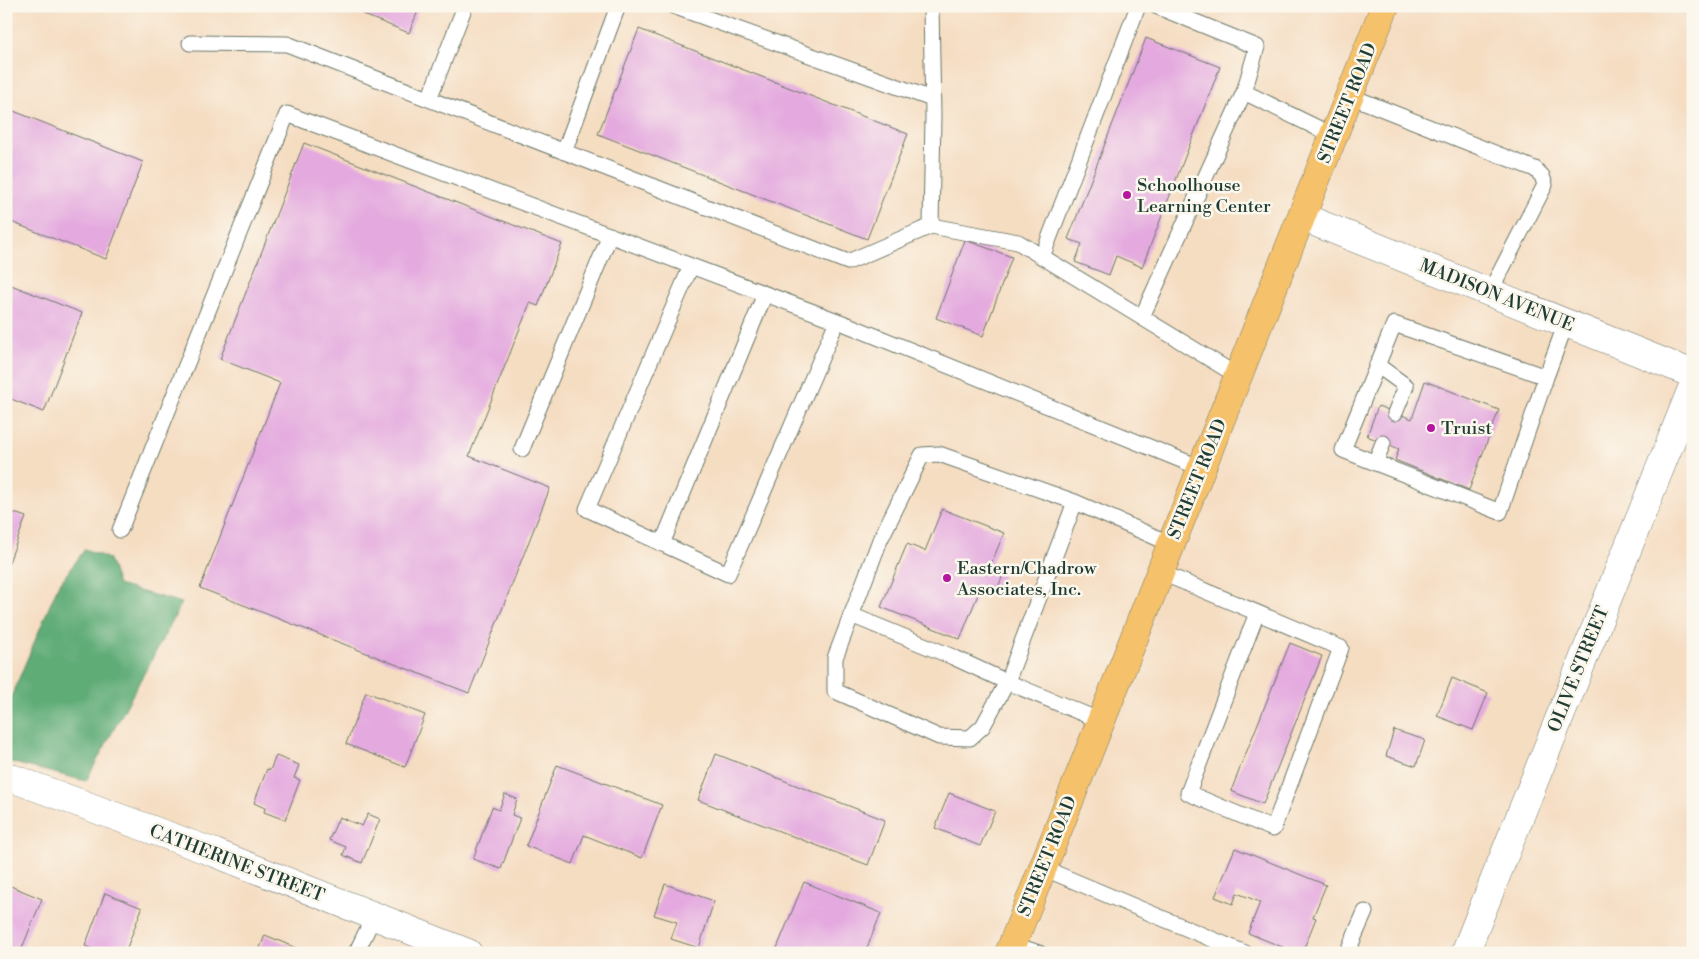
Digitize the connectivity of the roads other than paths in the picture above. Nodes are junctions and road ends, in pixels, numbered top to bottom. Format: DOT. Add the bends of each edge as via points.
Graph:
graph roads {
  1 [pos="465,6"];
  2 [pos="618,6"];
  3 [pos="674,6"];
  4 [pos="931,6"];
  5 [pos="1138,6"];
  6 [pos="1156,6"];
  7 [pos="1386,6"];
  8 [pos="190,43"];
  9 [pos="1244,92"];
  10 [pos="1350,96"];
  11 [pos="429,99"];
  12 [pos="932,99"];
  13 [pos="1334,136"];
  14 [pos="564,152"];
  15 [pos="1302,217"];
  16 [pos="931,226"];
  17 [pos="610,235"];
  18 [pos="1042,257"];
  19 [pos="691,266"];
  20 [pos="1490,292"];
  21 [pos="765,294"];
  22 [pos="1142,317"];
  23 [pos="837,321"];
  24 [pos="1566,323"];
  25 [pos="1377,365"];
  26 [pos="1693,374"];
  27 [pos="1238,376"];
  28 [pos="1546,378"];
  29 [pos="1693,386"];
  30 [pos="1395,413"];
  31 [pos="1383,443"];
  32 [pos="522,449"];
  33 [pos="1375,463"];
  34 [pos="1201,468"];
  35 [pos="1076,502"];
  36 [pos="120,530"];
  37 [pos="662,544"];
  38 [pos="1171,544"];
  39 [pos="1160,572"];
  40 [pos="1257,613"];
  41 [pos="851,615"];
  42 [pos="1007,682"];
  43 [pos="1101,721"];
  44 [pos="6,776"];
  45 [pos="1043,868"];
  46 [pos="1365,912"];
  47 [pos="374,916"];
  48 [pos="1010,948"];
  49 [pos="356,953"];
  50 [pos="468,953"];
  51 [pos="1039,953"];
  52 [pos="1245,953"];
  53 [pos="1346,953"];
  54 [pos="1465,953"];
  1 -- 11 [label="lane"];
  2 -- 14 [label="lane"];
  3 -- 12 [label="lane"];
  4 -- 12 [label="lane"];
  5 -- 18 [label="lane"];
  6 -- 9 [label="lane" via="1257,47"];
  7 -- 10 [label="main road, STREET ROAD"];
  8 -- 11 [label="lane" via="287,44"];
  9 -- 13 [label="lane"];
  9 -- 22 [label="lane"];
  10 -- 13 [label="main road, STREET ROAD"];
  10 -- 20 [label="lane" via="1535,169 1542,176 1545,186"];
  11 -- 14 [label="lane"];
  12 -- 16 [label="lane"];
  13 -- 15 [label="main road, STREET ROAD"];
  14 -- 16 [label="lane" via="848,262"];
  15 -- 20 [label="street, MADISON AVENUE"];
  15 -- 27 [label="main road, STREET ROAD"];
  16 -- 18 [label="lane" via="1018,242"];
  17 -- 19 [label="lane"];
  17 -- 32 [label="lane"];
  17 -- 36 [label="lane" via="287,114"];
  18 -- 22 [label="lane"];
  19 -- 21 [label="lane"];
  19 -- 37 [label="lane" via="587,509"];
  20 -- 24 [label="street, MADISON AVENUE"];
  21 -- 23 [label="lane"];
  21 -- 37 [label="lane"];
  22 -- 27 [label="lane"];
  23 -- 34 [label="lane"];
  23 -- 37 [label="lane" via="728,574"];
  24 -- 26 [label="street, MADISON AVENUE"];
  24 -- 28 [label="lane"];
  25 -- 28 [label="lane" via="1394,324"];
  25 -- 30 [label="lane" via="1406,386"];
  25 -- 33 [label="lane" via="1343,450"];
  27 -- 34 [label="main road, STREET ROAD"];
  28 -- 33 [label="lane" via="1500,512"];
  29 -- 54 [label="street, OLIVE STREET"];
  31 -- 33 [label="lane"];
  34 -- 38 [label="main road, STREET ROAD"];
  35 -- 38 [label="lane"];
  35 -- 41 [label="lane" via="939,454 922,455 880,540"];
  35 -- 42 [label="lane"];
  38 -- 39 [label="main road, STREET ROAD"];
  39 -- 40 [label="lane"];
  39 -- 43 [label="main road, STREET ROAD"];
  40 -- 40 [label="lane" via="1341,648 1273,829 1188,793"];
  41 -- 42 [label="lane"];
  41 -- 42 [label="lane" via="835,658 835,691 939,737 970,738 983,726"];
  42 -- 43 [label="lane"];
  43 -- 45 [label="main road, STREET ROAD"];
  44 -- 47 [label="street, CATHERINE STREET"];
  45 -- 48 [label="main road, STREET ROAD"];
  45 -- 52 [label="lane"];
  46 -- 53 [label="lane"];
  47 -- 49 [label="lane"];
  47 -- 50 [label="street, CATHERINE STREET"];
  48 -- 51 [label="lane"];
}
